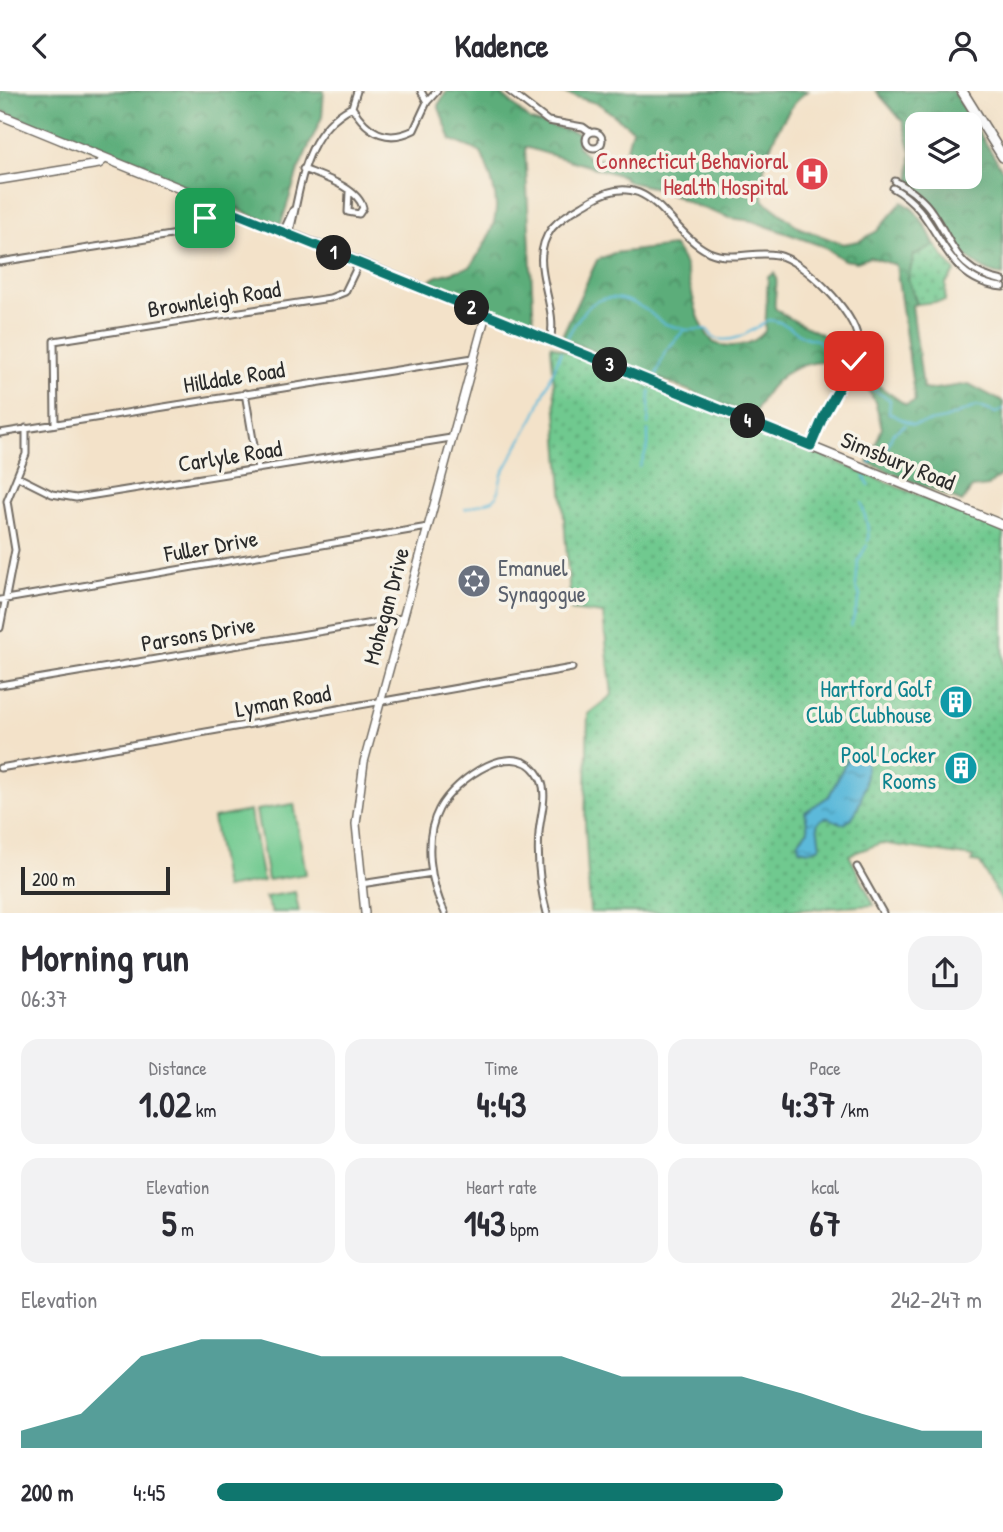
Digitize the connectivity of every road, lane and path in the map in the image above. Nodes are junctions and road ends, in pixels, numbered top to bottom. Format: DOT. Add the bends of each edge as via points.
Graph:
graph roads {
  1 [pos="357,91"];
  2 [pos="421,91"];
  3 [pos="437,91"];
  4 [pos="509,91"];
  5 [pos="962,91"];
  6 [pos="427,102"];
  7 [pos="352,107"];
  8 [pos="0,115"];
  9 [pos="590,132"];
  10 [pos="1003,157"];
  11 [pos="106,159"];
  12 [pos="303,169"];
  13 [pos="0,180"];
  14 [pos="349,192"];
  15 [pos="211,203"];
  16 [pos="286,233"];
  17 [pos="0,262"];
  18 [pos="359,263"];
  19 [pos="1003,281"];
  20 [pos="1003,287"];
  21 [pos="486,314"];
  22 [pos="550,341"];
  23 [pos="473,358"];
  24 [pos="245,393"];
  25 [pos="55,423"];
  26 [pos="26,428"];
  27 [pos="0,433"];
  28 [pos="451,438"];
  29 [pos="811,446"];
  30 [pos="258,469"];
  31 [pos="18,477"];
  32 [pos="10,516"];
  33 [pos="0,517"];
  34 [pos="1003,525"];
  35 [pos="428,527"];
  36 [pos="3,599"];
  37 [pos="402,618"];
  38 [pos="0,628"];
  39 [pos="572,668"];
  40 [pos="0,685"];
  41 [pos="379,702"];
  42 [pos="0,768"];
  43 [pos="857,867"];
  44 [pos="432,873"];
  45 [pos="361,884"];
  46 [pos="365,912"];
  47 [pos="445,912"];
  48 [pos="547,912"];
  49 [pos="883,912"];
  1 -- 7 [label="street"];
  2 -- 6 [label="street"];
  3 -- 6 [label="street"];
  4 -- 9 [label="street" via="548,121"];
  5 -- 10 [label="main road"];
  6 -- 7 [label="street" via="414,130 391,137 370,130"];
  7 -- 12 [label="street" via="327,126"];
  8 -- 11 [label="main road, Simsbury Road"];
  11 -- 13 [label="street" via="99,164"];
  11 -- 15 [label="main road, Simsbury Road"];
  12 -- 14 [label="street"];
  12 -- 16 [label="street"];
  15 -- 16 [label="main road, Simsbury Road"];
  15 -- 17 [label="street" via="201,223 184,233"];
  16 -- 18 [label="main road, Simsbury Road"];
  18 -- 21 [label="main road, Simsbury Road"];
  18 -- 25 [label="street, Brownleigh Road" via="345,292 330,298 54,341"];
  19 -- 20 [label="street" via="965,265 928,206 912,190 894,184 920,208 961,271"];
  21 -- 22 [label="main road, Simsbury Road"];
  21 -- 23 [label="street, Mohegan Drive"];
  22 -- 29 [label="main road, Simsbury Road"];
  22 -- 29 [label="street" via="553,317 541,263 549,232 598,196 620,191 642,194 707,251 735,257 764,253 786,257 845,310 856,331 856,355"];
  23 -- 24 [label="street, Hilldale Road"];
  23 -- 28 [label="street, Mohegan Drive"];
  24 -- 25 [label="street, Hilldale Road"];
  24 -- 30 [label="street"];
  25 -- 26 [label="street, Hilldale Road"];
  26 -- 27 [label="street, Hilldale Road"];
  26 -- 31 [label="street" via="26,454"];
  28 -- 30 [label="street, Carlyle Road"];
  28 -- 35 [label="street, Mohegan Drive"];
  29 -- 34 [label="main road, Simsbury Road"];
  30 -- 31 [label="street, Carlyle Road" via="76,498 52,494"];
  31 -- 32 [label="street" via="8,501"];
  32 -- 33 [label="street"];
  32 -- 36 [label="street" via="16,550"];
  35 -- 36 [label="street, Fuller Drive"];
  35 -- 37 [label="street, Mohegan Drive"];
  36 -- 38 [label="street"];
  37 -- 40 [label="street, Parsons Drive"];
  37 -- 41 [label="street, Mohegan Drive"];
  39 -- 41 [label="street, Lyman Road"];
  41 -- 42 [label="street, Lyman Road"];
  41 -- 45 [label="street, Mohegan Drive" via="359,790 356,824"];
  43 -- 49 [label="street"];
  44 -- 45 [label="street"];
  44 -- 47 [label="street"];
  44 -- 48 [label="street" via="432,826 457,784 502,761 526,764 544,792 539,853"];
  45 -- 46 [label="street, Mohegan Drive"];
}
